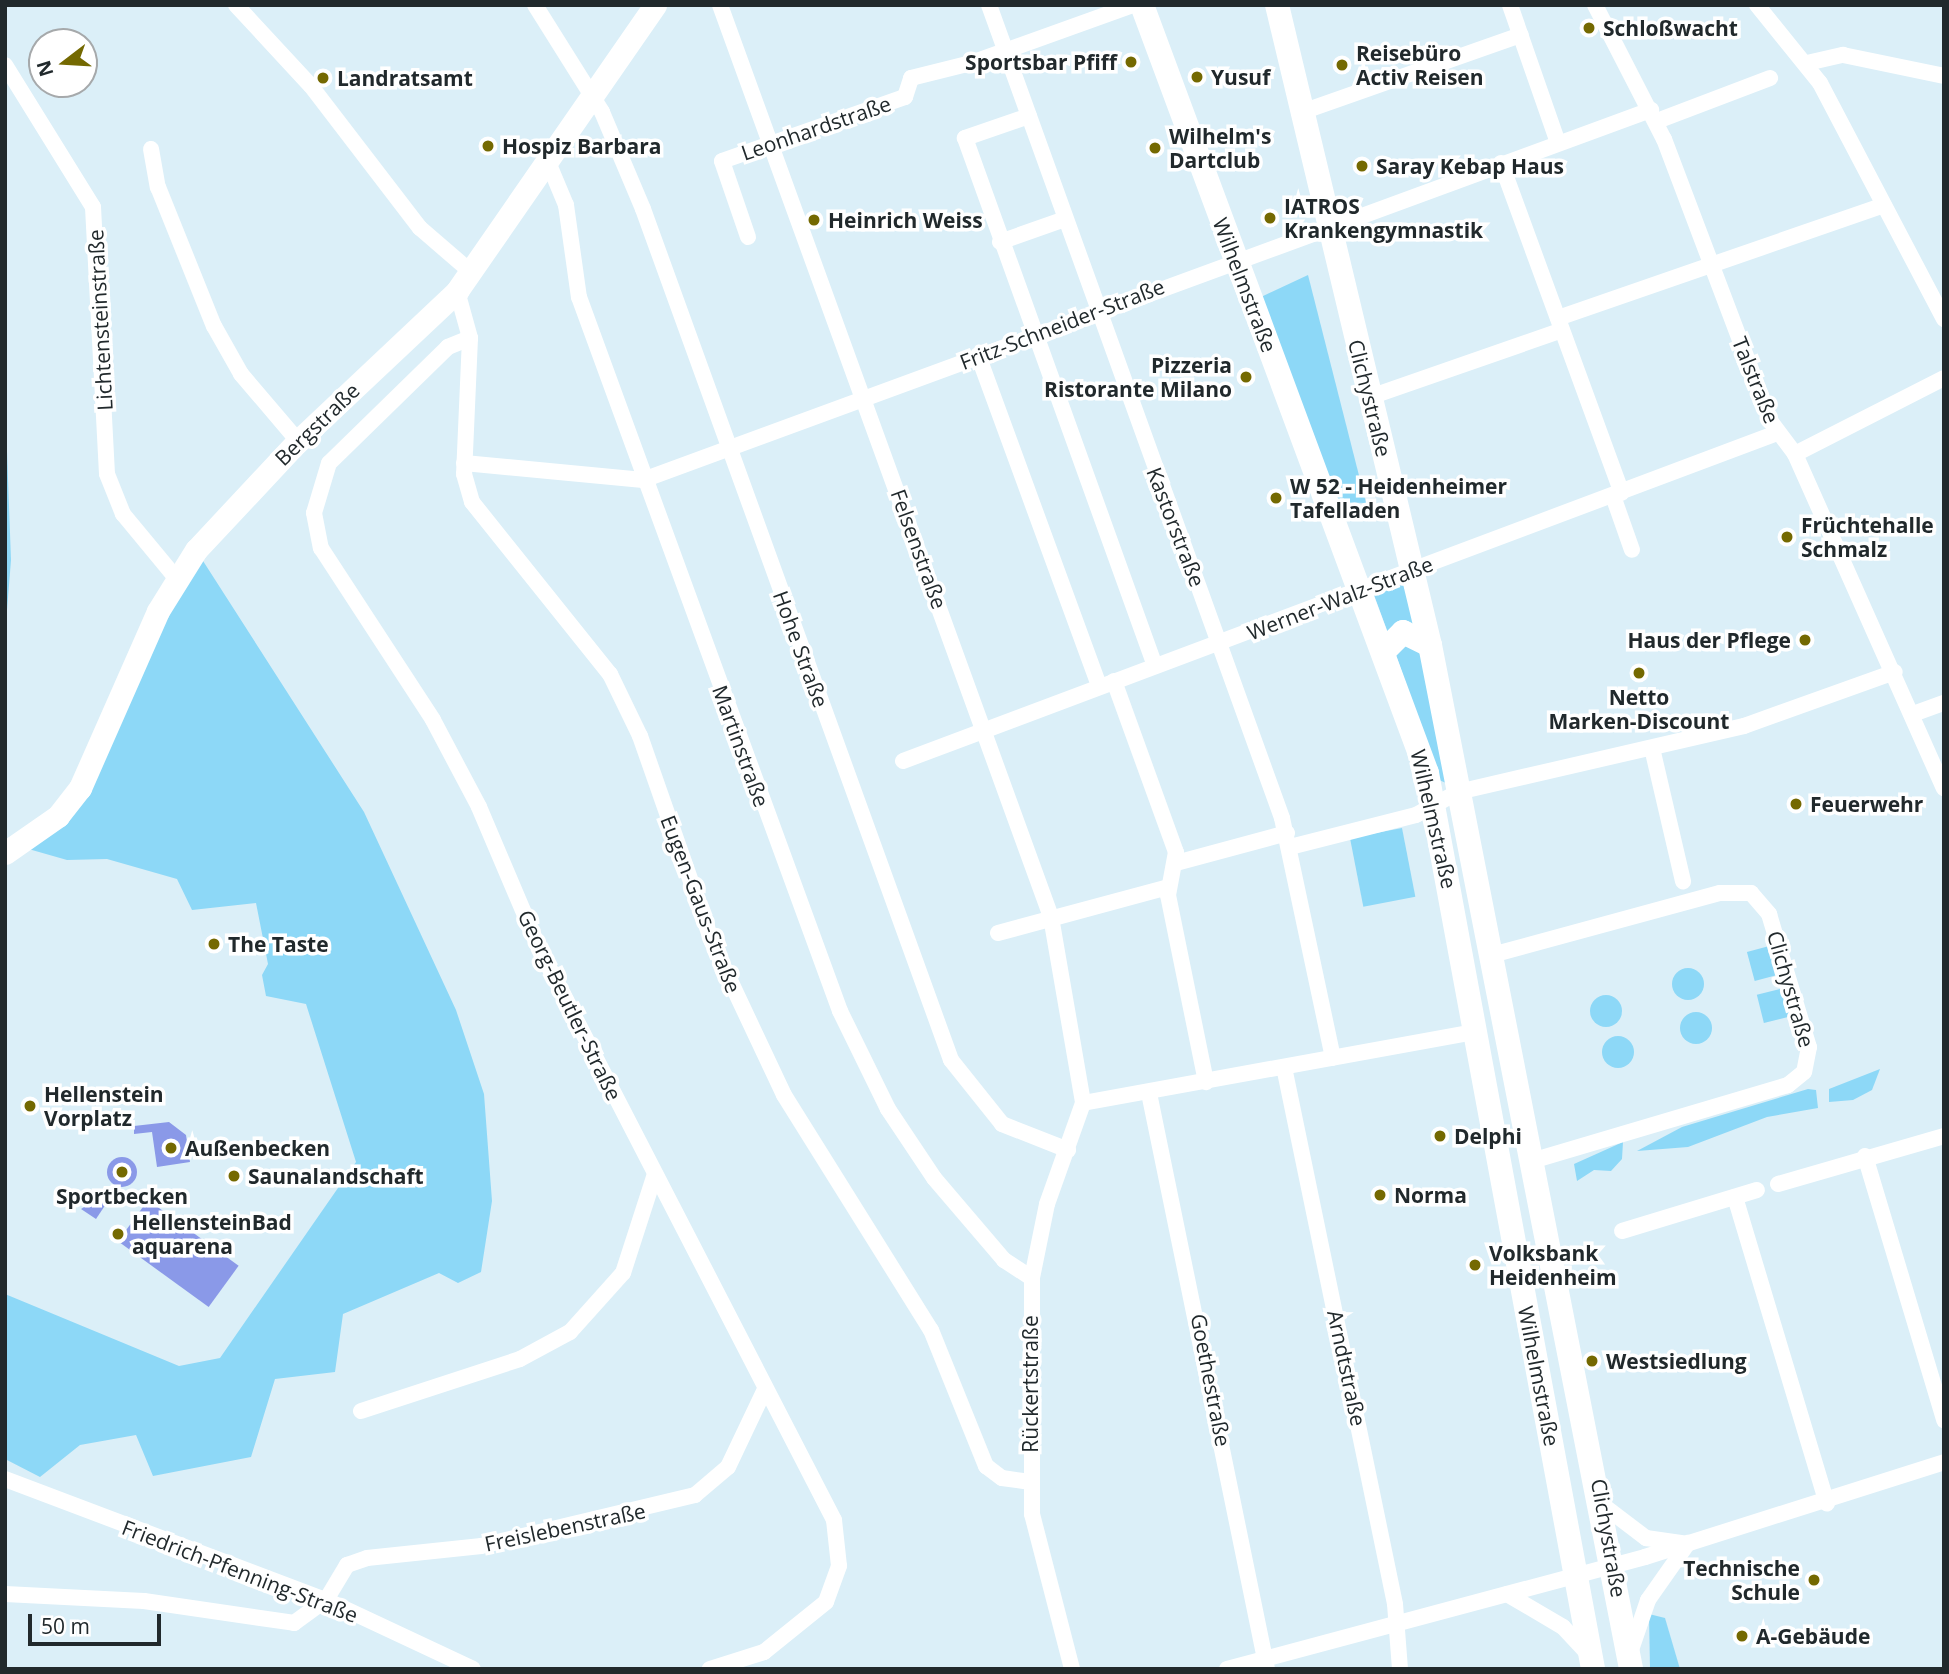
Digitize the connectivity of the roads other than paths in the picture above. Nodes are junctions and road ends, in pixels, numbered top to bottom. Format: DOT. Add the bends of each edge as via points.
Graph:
graph roads {
  1 [pos="236,5"];
  2 [pos="535,5"];
  3 [pos="656,5"];
  4 [pos="720,5"];
  5 [pos="989,5"];
  6 [pos="1133,5"];
  7 [pos="1142,5"];
  8 [pos="1277,5"];
  9 [pos="1510,5"];
  10 [pos="1595,5"];
  11 [pos="1757,5"];
  12 [pos="1521,36"];
  13 [pos="1005,51"];
  14 [pos="1807,62"];
  15 [pos="5,65"];
  16 [pos="1944,76"];
  17 [pos="1770,78"];
  18 [pos="592,96"];
  19 [pos="1299,113"];
  20 [pos="1029,116"];
  21 [pos="1654,116"];
  22 [pos="1558,143"];
  23 [pos="771,144"];
  24 [pos="151,149"];
  25 [pos="548,162"];
  26 [pos="1501,163"];
  27 [pos="1882,206"];
  28 [pos="1065,219"];
  29 [pos="1327,231"];
  30 [pos="748,237"];
  31 [pos="1000,242"];
  32 [pos="1234,259"];
  33 [pos="1712,264"];
  34 [pos="471,272"];
  35 [pos="457,291"];
  36 [pos="1095,311"];
  37 [pos="1944,319"];
  38 [pos="1560,324"];
  39 [pos="1034,334"];
  40 [pos="470,338"];
  41 [pos="978,355"];
  42 [pos="1944,378"];
  43 [pos="1370,397"];
  44 [pos="864,398"];
  45 [pos="1777,433"];
  46 [pos="298,441"];
  47 [pos="727,449"];
  48 [pos="1795,454"];
  49 [pos="464,463"];
  50 [pos="643,480"];
  51 [pos="1617,495"];
  52 [pos="1632,550"];
  53 [pos="1413,572"];
  54 [pos="176,578"];
  55 [pos="1362,592"];
  56 [pos="1219,643"];
  57 [pos="1430,645"];
  58 [pos="1384,650"];
  59 [pos="1155,666"];
  60 [pos="1895,672"];
  61 [pos="1107,684"];
  62 [pos="1944,703"];
  63 [pos="1913,714"];
  64 [pos="985,729"];
  65 [pos="1652,748"];
  66 [pos="903,761"];
  67 [pos="1944,788"];
  68 [pos="1458,792"];
  69 [pos="1435,804"];
  70 [pos="1288,840"];
  71 [pos="5,853"];
  72 [pos="1176,863"];
  73 [pos="1682,881"];
  74 [pos="1168,887"];
  75 [pos="1051,918"];
  76 [pos="998,933"];
  77 [pos="1488,956"];
  78 [pos="1474,1032"];
  79 [pos="1333,1058"];
  80 [pos="1284,1067"];
  81 [pos="1206,1082"];
  82 [pos="1149,1093"];
  83 [pos="1083,1103"];
  84 [pos="1944,1136"];
  85 [pos="1068,1150"];
  86 [pos="1865,1157"];
  87 [pos="1528,1162"];
  88 [pos="655,1174"];
  89 [pos="1779,1184"];
  90 [pos="1757,1190"];
  91 [pos="1735,1196"];
  92 [pos="1622,1231"];
  93 [pos="1032,1278"];
  94 [pos="765,1389"];
  95 [pos="361,1411"];
  96 [pos="1944,1420"];
  97 [pos="1944,1462"];
  98 [pos="5,1479"];
  99 [pos="1031,1482"];
  100 [pos="1827,1503"];
  101 [pos="1604,1506"];
  102 [pos="1688,1543"];
  103 [pos="1615,1565"];
  104 [pos="1576,1576"];
  105 [pos="5,1594"];
  106 [pos="1507,1594"];
  107 [pos="326,1600"];
  108 [pos="1397,1622"];
  109 [pos="1630,1662"];
  110 [pos="1266,1663"];
  111 [pos="1592,1663"];
  112 [pos="473,1669"];
  113 [pos="710,1669"];
  114 [pos="1072,1669"];
  115 [pos="1227,1669"];
  116 [pos="1400,1669"];
  1 -- 34 [label="street" via="311,86 420,229"];
  2 -- 18 [label="street, Hohe Straße"];
  3 -- 18 [label="street, Bergstraße"];
  4 -- 23 [label="street, Felsenstraße"];
  5 -- 13 [label="street, Kastorstraße"];
  6 -- 13 [label="street, Leonhardstraße"];
  7 -- 32 [label="main road, Wilhelmstraße"];
  8 -- 19 [label="main road, Clichystraße"];
  9 -- 12 [label="street"];
  10 -- 21 [label="street, Talstraße"];
  11 -- 14 [label="street"];
  12 -- 19 [label="street"];
  12 -- 22 [label="street"];
  13 -- 20 [label="street, Kastorstraße"];
  13 -- 23 [label="street, Leonhardstraße" via="911,78 905,97"];
  14 -- 16 [label="street" via="1851,56"];
  14 -- 27 [label="street"];
  15 -- 54 [label="street, Lichtensteinstraße" via="93,207 107,474 123,514"];
  17 -- 21 [label="street, Fritz-Schneider-Straße"];
  18 -- 25 [label="street, Bergstraße"];
  18 -- 47 [label="street, Hohe Straße" via="643,209"];
  19 -- 29 [label="main road, Clichystraße"];
  20 -- 28 [label="street, Kastorstraße"];
  20 -- 31 [label="street" via="965,138"];
  21 -- 22 [label="street, Fritz-Schneider-Straße"];
  21 -- 33 [label="street, Talstraße"];
  22 -- 26 [label="street, Fritz-Schneider-Straße"];
  23 -- 30 [label="street, Leonhardstraße" via="722,161"];
  23 -- 44 [label="street, Felsenstraße"];
  24 -- 46 [label="street" via="162,199 214,326 241,374"];
  25 -- 34 [label="street, Bergstraße"];
  25 -- 50 [label="street, Martinstraße" via="566,205 579,297"];
  26 -- 29 [label="street, Fritz-Schneider-Straße"];
  26 -- 38 [label="street"];
  27 -- 33 [label="street"];
  27 -- 37 [label="street"];
  28 -- 31 [label="street"];
  28 -- 36 [label="street, Kastorstraße"];
  29 -- 32 [label="street, Fritz-Schneider-Straße"];
  29 -- 43 [label="main road, Clichystraße"];
  31 -- 39 [label="street"];
  32 -- 36 [label="street, Fritz-Schneider-Straße"];
  32 -- 55 [label="main road, Wilhelmstraße"];
  33 -- 38 [label="street"];
  33 -- 45 [label="street, Talstraße"];
  34 -- 35 [label="street, Bergstraße"];
  35 -- 40 [label="street, Eugen-Gaus-Straße"];
  35 -- 46 [label="street, Bergstraße"];
  36 -- 39 [label="street, Fritz-Schneider-Straße"];
  36 -- 56 [label="street, Kastorstraße"];
  38 -- 43 [label="street"];
  38 -- 51 [label="street"];
  39 -- 41 [label="street, Fritz-Schneider-Straße"];
  39 -- 59 [label="street"];
  40 -- 49 [label="street, Eugen-Gaus-Straße"];
  40 -- 88 [label="street, Georg-Beutler-Straße" via="448,347 329,463 314,513 321,548 433,720 538,946"];
  41 -- 44 [label="street, Fritz-Schneider-Straße"];
  41 -- 61 [label="street"];
  42 -- 48 [label="street"];
  43 -- 53 [label="main road, Clichystraße"];
  44 -- 47 [label="street, Fritz-Schneider-Straße"];
  44 -- 64 [label="street, Felsenstraße"];
  45 -- 48 [label="street, Talstraße"];
  45 -- 51 [label="street, Werner-Walz-Straße"];
  46 -- 54 [label="street, Bergstraße"];
  47 -- 50 [label="street, Fritz-Schneider-Straße"];
  47 -- 85 [label="street, Hohe Straße" via="951,1060 974,1097 1002,1124"];
  48 -- 60 [label="street, Talstraße"];
  49 -- 50 [label="street, Fritz-Schneider-Straße"];
  49 -- 99 [label="street, Eugen-Gaus-Straße" via="472,502 610,674 749,1026 815,1150 931,1330 986,1466 1002,1478"];
  50 -- 93 [label="street, Martinstraße" via="859,1055 947,1194 1004,1260"];
  51 -- 52 [label="street"];
  51 -- 53 [label="street, Werner-Walz-Straße"];
  53 -- 55 [label="street, Werner-Walz-Straße"];
  53 -- 57 [label="main road, Clichystraße"];
  54 -- 71 [label="street, Bergstraße" via="80,788 58,816"];
  55 -- 56 [label="street, Werner-Walz-Straße"];
  55 -- 58 [label="main road, Wilhelmstraße"];
  56 -- 59 [label="street, Werner-Walz-Straße"];
  56 -- 70 [label="street, Kastorstraße"];
  57 -- 58 [label="main road" via="1403,632"];
  57 -- 68 [label="main road, Clichystraße"];
  58 -- 69 [label="main road, Wilhelmstraße"];
  59 -- 61 [label="street, Werner-Walz-Straße"];
  60 -- 63 [label="street, Talstraße"];
  60 -- 65 [label="street" via="1811,706"];
  61 -- 64 [label="street, Werner-Walz-Straße"];
  61 -- 72 [label="street"];
  62 -- 63 [label="street"];
  63 -- 67 [label="street, Talstraße"];
  64 -- 66 [label="street, Werner-Walz-Straße"];
  64 -- 75 [label="street, Felsenstraße"];
  65 -- 68 [label="street"];
  65 -- 73 [label="street"];
  68 -- 69 [label="street"];
  68 -- 77 [label="main road, Clichystraße"];
  69 -- 70 [label="street"];
  69 -- 78 [label="main road, Wilhelmstraße"];
  70 -- 72 [label="street"];
  70 -- 79 [label="street, Kastorstraße"];
  72 -- 74 [label="street"];
  74 -- 75 [label="street"];
  74 -- 81 [label="street"];
  75 -- 76 [label="street"];
  75 -- 83 [label="street, Felsenstraße"];
  77 -- 87 [label="main road, Clichystraße"];
  77 -- 87 [label="street, Clichystraße" via="1720,893 1751,892 1769,914 1809,1047 1804,1072 1787,1085"];
  78 -- 79 [label="street"];
  78 -- 104 [label="main road, Wilhelmstraße"];
  79 -- 80 [label="street"];
  80 -- 81 [label="street"];
  80 -- 108 [label="street, Arndtstraße"];
  81 -- 82 [label="street"];
  82 -- 83 [label="street"];
  82 -- 110 [label="street, Goethestraße"];
  83 -- 85 [label="street, Rückertstraße"];
  84 -- 86 [label="street"];
  85 -- 93 [label="street, Rückertstraße" via="1047,1204"];
  86 -- 89 [label="street"];
  86 -- 96 [label="street"];
  87 -- 101 [label="main road, Clichystraße"];
  88 -- 94 [label="street, Georg-Beutler-Straße"];
  88 -- 95 [label="street" via="623,1273 570,1332 520,1359"];
  90 -- 91 [label="street"];
  91 -- 92 [label="street"];
  91 -- 100 [label="street"];
  93 -- 99 [label="street, Rückertstraße"];
  94 -- 107 [label="street, Freislebenstraße" via="728,1467 695,1494 481,1546 367,1559 347,1565"];
  94 -- 113 [label="street, Georg-Beutler-Straße" via="834,1520 839,1566 826,1602 806,1623 764,1652"];
  97 -- 100 [label="street"];
  98 -- 107 [label="street, Friedrich-Pfenning-Straße"];
  99 -- 114 [label="street, Rückertstraße" via="1034,1535"];
  100 -- 102 [label="street"];
  101 -- 102 [label="street" via="1646,1538"];
  101 -- 103 [label="main road, Clichystraße"];
  102 -- 103 [label="street"];
  102 -- 109 [label="street" via="1648,1600"];
  103 -- 104 [label="street"];
  103 -- 109 [label="main road, Clichystraße"];
  104 -- 106 [label="street"];
  104 -- 111 [label="main road, Wilhelmstraße"];
  105 -- 107 [label="street" via="144,1601 277,1624 308,1618"];
  106 -- 108 [label="street"];
  106 -- 111 [label="street" via="1563,1628"];
  107 -- 112 [label="street, Friedrich-Pfenning-Straße"];
  108 -- 110 [label="street"];
  108 -- 116 [label="street, Arndtstraße"];
  110 -- 115 [label="street"];
}
